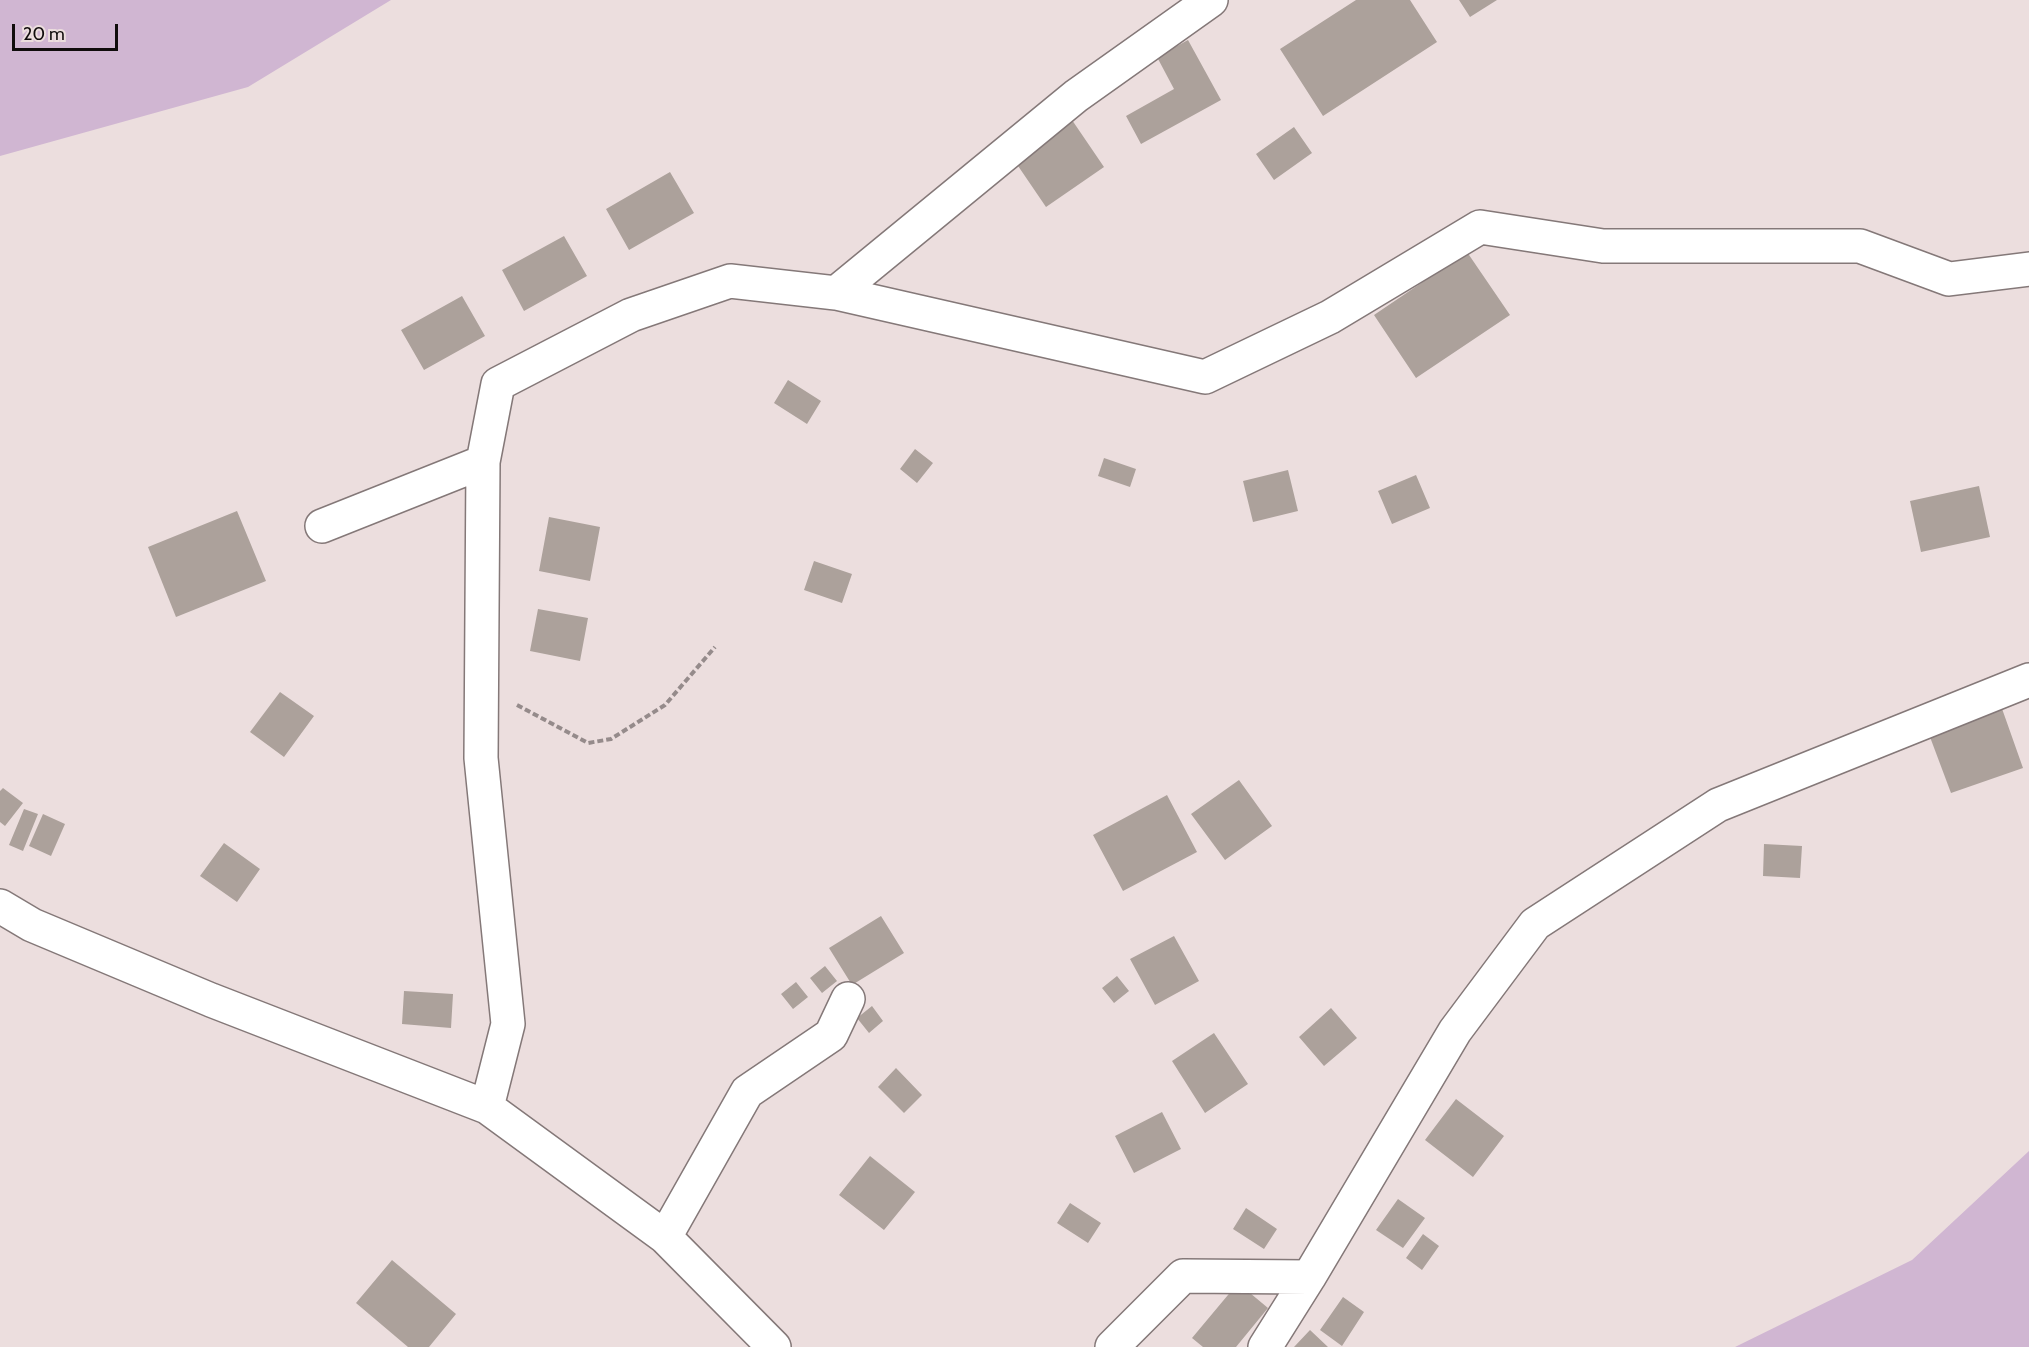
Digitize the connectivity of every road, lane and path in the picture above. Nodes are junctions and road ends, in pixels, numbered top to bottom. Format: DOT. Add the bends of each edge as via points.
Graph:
graph roads {
  1 [pos="1211,0"];
  2 [pos="2029,269"];
  3 [pos="836,292"];
  4 [pos="483,462"];
  5 [pos="322,526"];
  6 [pos="715,647"];
  7 [pos="2029,680"];
  8 [pos="482,708"];
  9 [pos="0,906"];
  10 [pos="848,999"];
  11 [pos="487,1107"];
  12 [pos="665,1237"];
  13 [pos="1309,1277"];
  14 [pos="774,1347"];
  15 [pos="1112,1347"];
  16 [pos="1265,1347"];
  1 -- 3 [label="street" via="1077,96"];
  2 -- 3 [label="street" via="1949,279 1860,246 1603,246 1480,227 1330,317 1205,377"];
  3 -- 4 [label="street" via="730,281 631,315 498,384"];
  4 -- 5 [label="street"];
  4 -- 8 [label="street"];
  6 -- 8 [label="path" via="665,705 611,739 588,743 510,702"];
  7 -- 13 [label="street" via="1718,805 1536,924 1455,1031"];
  8 -- 11 [label="street" via="481,758 508,1024"];
  9 -- 11 [label="street" via="32,925 211,1000"];
  10 -- 12 [label="street" via="831,1035 747,1092"];
  11 -- 12 [label="street"];
  12 -- 14 [label="street"];
  13 -- 15 [label="street" via="1183,1276"];
  13 -- 16 [label="street"];
}
